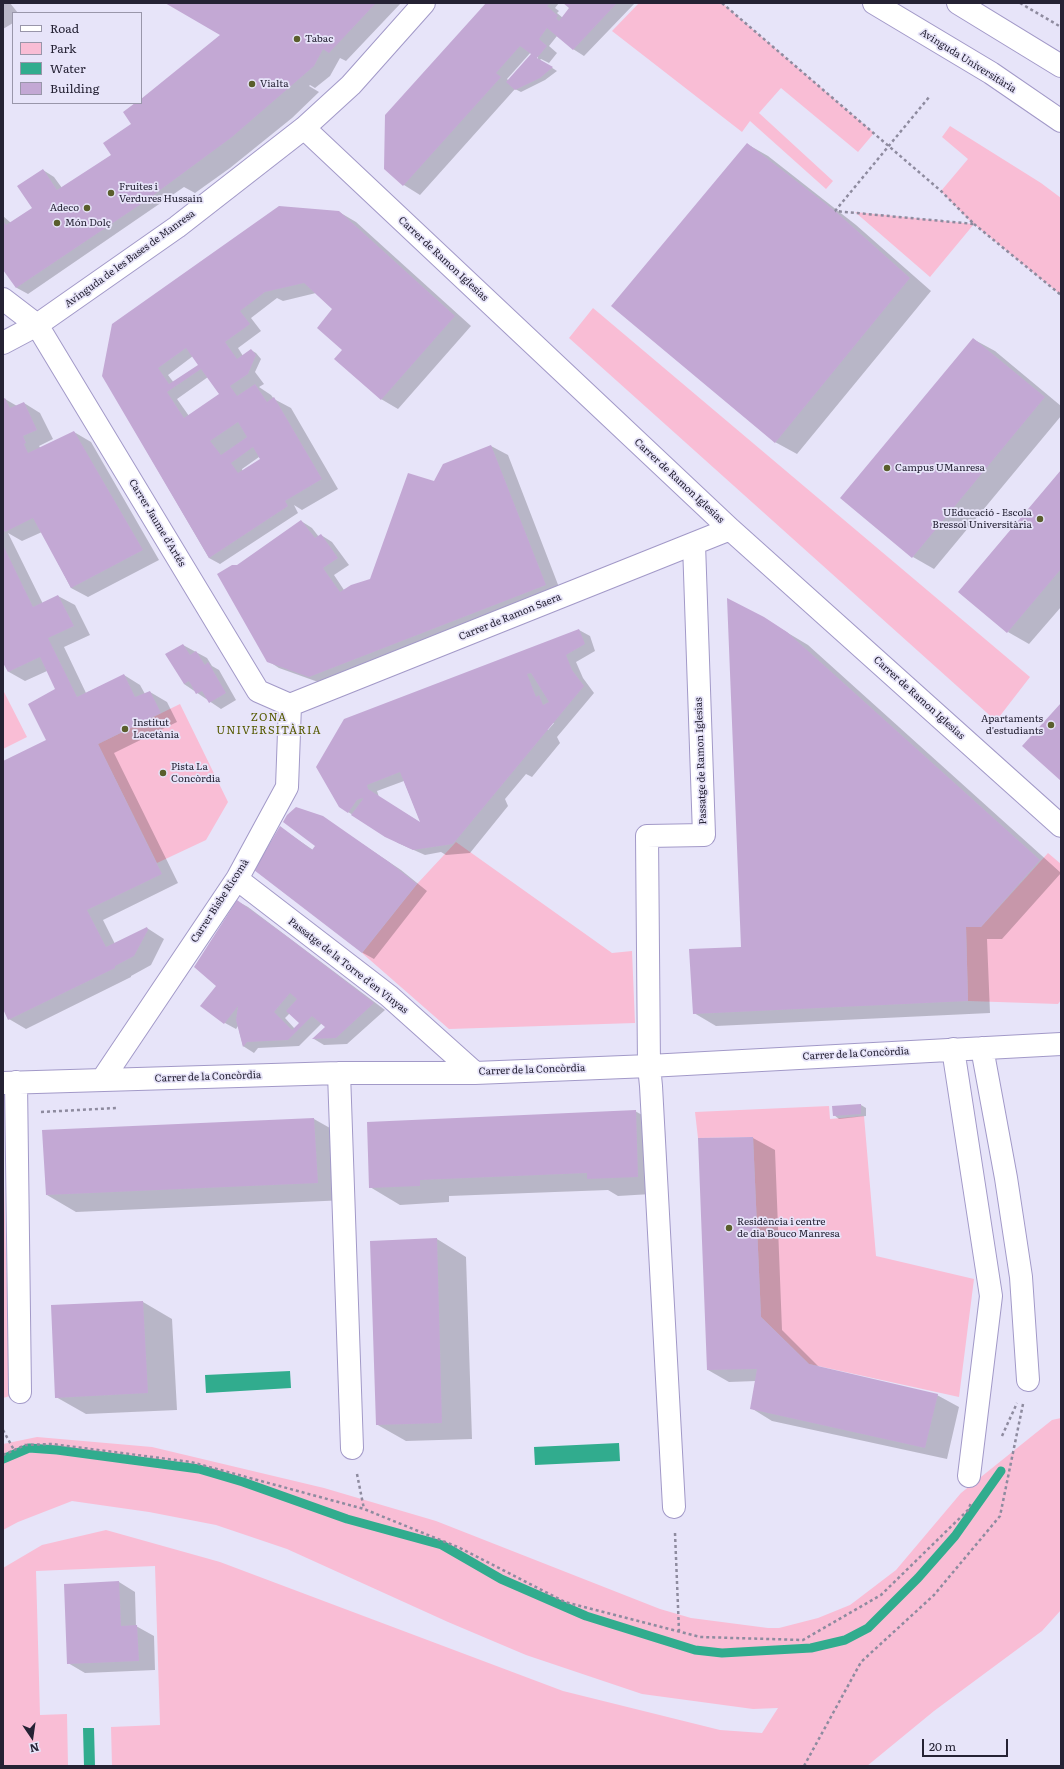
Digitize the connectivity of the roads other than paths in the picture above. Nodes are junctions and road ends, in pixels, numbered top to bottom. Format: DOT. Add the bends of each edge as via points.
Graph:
graph roads {
  1 [pos="424,3"];
  2 [pos="874,3"];
  3 [pos="958,3"];
  4 [pos="1061,66"];
  5 [pos="1061,120"];
  6 [pos="304,128"];
  7 [pos="3,299"];
  8 [pos="37,325"];
  9 [pos="3,343"];
  10 [pos="730,529"];
  11 [pos="694,544"];
  12 [pos="290,705"];
  13 [pos="1061,826"];
  14 [pos="237,880"];
  15 [pos="1061,1044"];
  16 [pos="982,1048"];
  17 [pos="953,1050"];
  18 [pos="648,1066"];
  19 [pos="475,1072"];
  20 [pos="339,1074"];
  21 [pos="102,1080"];
  22 [pos="9,1083"];
  23 [pos="1028,1380"];
  24 [pos="20,1392"];
  25 [pos="352,1448"];
  26 [pos="972,1486"];
  27 [pos="674,1507"];
  1 -- 6 [label="street, Avinguda de les Bases de Manresa" via="351,85"];
  2 -- 5 [label="street, Avinguda Universitària" via="991,73"];
  3 -- 4 [label="street"];
  6 -- 8 [label="street, Avinguda de les Bases de Manresa" via="177,227"];
  6 -- 10 [label="street, Carrer de Ramon Iglesias"];
  7 -- 8 [label="street"];
  8 -- 9 [label="street, Avinguda de les Bases de Manresa"];
  8 -- 12 [label="street, Carrer Jaume d'Artés" via="258,691"];
  10 -- 11 [label="street, Carrer de Ramon Saera"];
  10 -- 13 [label="street, Carrer de Ramon Iglesias"];
  11 -- 12 [label="street, Carrer de Ramon Saera"];
  11 -- 18 [label="street, Passatge de Ramon Iglesias" via="704,835 647,836"];
  12 -- 14 [label="street, Carrer Bisbe Ricomà" via="287,787"];
  14 -- 19 [label="street, Passatge de la Torre d'en Vinyas" via="389,996"];
  14 -- 21 [label="street, Carrer Bisbe Ricomà"];
  15 -- 16 [label="street, Carrer de la Concòrdia"];
  16 -- 17 [label="street, Carrer de la Concòrdia"];
  16 -- 23 [label="street" via="1021,1278"];
  17 -- 18 [label="street, Carrer de la Concòrdia"];
  17 -- 26 [label="street" via="992,1296"];
  18 -- 19 [label="street, Carrer de la Concòrdia"];
  18 -- 27 [label="street"];
  19 -- 20 [label="street, Carrer de la Concòrdia"];
  20 -- 21 [label="street, Carrer de la Concòrdia"];
  20 -- 25 [label="street"];
  21 -- 22 [label="street, Carrer de la Concòrdia"];
  22 -- 24 [label="street"];
}
